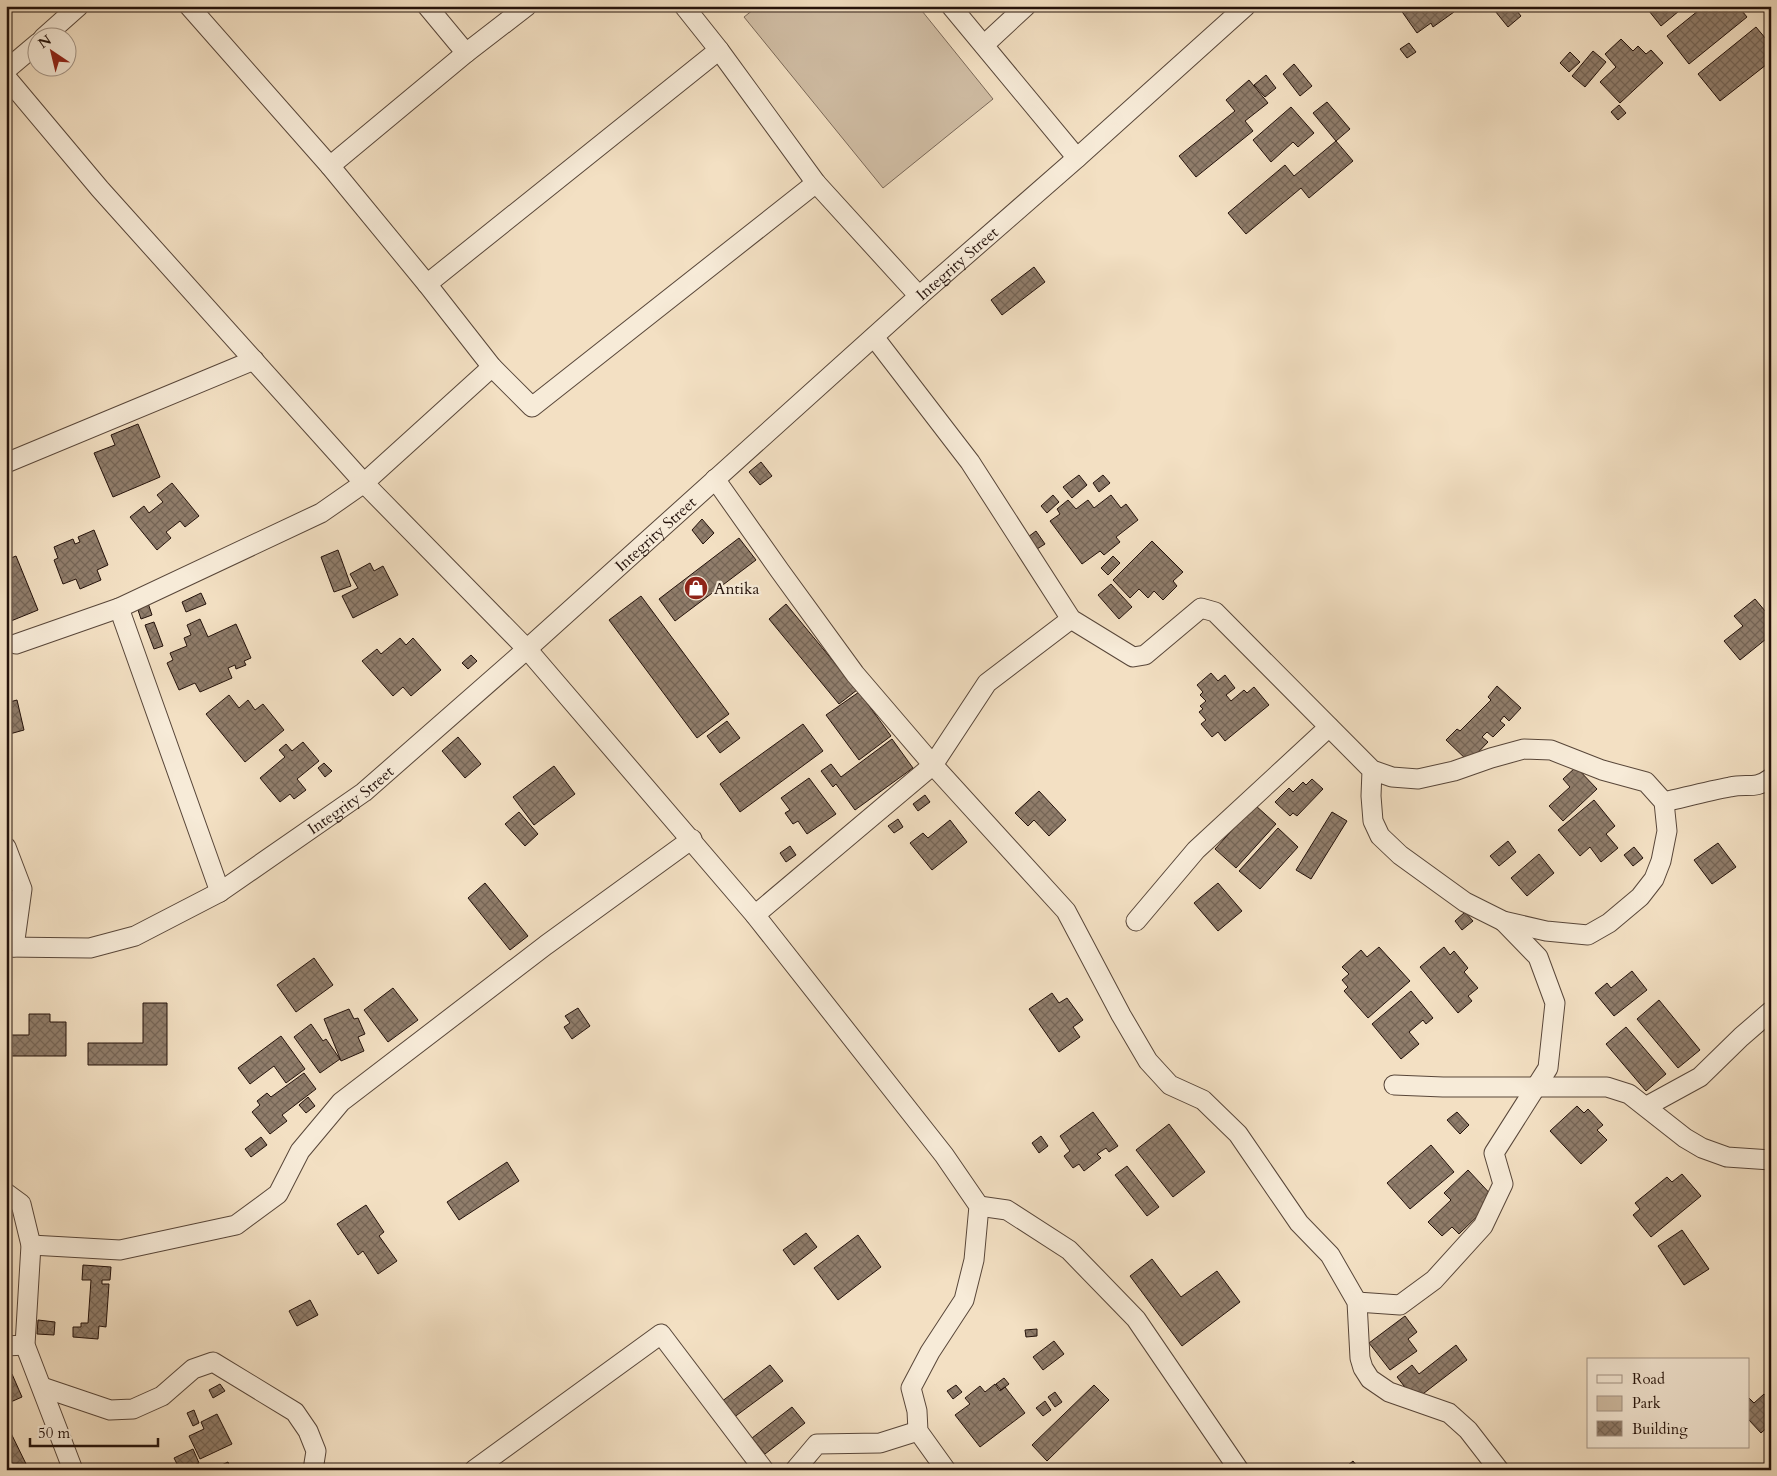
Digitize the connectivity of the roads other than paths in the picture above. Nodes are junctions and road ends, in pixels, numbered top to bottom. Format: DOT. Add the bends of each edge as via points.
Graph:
graph roads {
  1 [pos="79,6"];
  2 [pos="189,6"];
  3 [pos="427,6"];
  4 [pos="526,6"];
  5 [pos="684,6"];
  6 [pos="951,6"];
  7 [pos="1026,6"];
  8 [pos="1246,6"];
  9 [pos="54,28"];
  10 [pos="984,45"];
  11 [pos="719,50"];
  12 [pos="28,51"];
  13 [pos="466,53"];
  14 [pos="6,70"];
  15 [pos="6,77"];
  16 [pos="1077,158"];
  17 [pos="330,166"];
  18 [pos="816,183"];
  19 [pos="426,284"];
  20 [pos="919,296"];
  21 [pos="874,337"];
  22 [pos="254,360"];
  23 [pos="492,367"];
  24 [pos="6,463"];
  25 [pos="715,479"];
  26 [pos="364,483"];
  27 [pos="119,608"];
  28 [pos="1071,619"];
  29 [pos="16,644"];
  30 [pos="527,649"];
  31 [pos="1329,727"];
  32 [pos="934,765"];
  33 [pos="1372,770"];
  34 [pos="1771,778"];
  35 [pos="1664,802"];
  36 [pos="692,840"];
  37 [pos="6,847"];
  38 [pos="220,892"];
  39 [pos="755,915"];
  40 [pos="1136,921"];
  41 [pos="1503,921"];
  42 [pos="10,947"];
  43 [pos="1771,1011"];
  44 [pos="1394,1086"];
  45 [pos="1535,1087"];
  46 [pos="1647,1106"];
  47 [pos="1771,1160"];
  48 [pos="6,1193"];
  49 [pos="979,1206"];
  50 [pos="31,1245"];
  51 [pos="1357,1302"];
  52 [pos="25,1345"];
  53 [pos="6,1346"];
  54 [pos="42,1387"];
  55 [pos="918,1431"];
  56 [pos="73,1470"];
  57 [pos="313,1470"];
  58 [pos="474,1470"];
  59 [pos="764,1470"];
  60 [pos="795,1470"];
  61 [pos="946,1470"];
  62 [pos="1239,1470"];
  63 [pos="1499,1470"];
  1 -- 9 [label="street"];
  2 -- 17 [label="street"];
  3 -- 13 [label="street"];
  4 -- 13 [label="street"];
  5 -- 11 [label="street"];
  6 -- 10 [label="street"];
  7 -- 10 [label="street"];
  8 -- 16 [label="street, Integrity Street"];
  10 -- 16 [label="street"];
  11 -- 18 [label="street"];
  11 -- 19 [label="street"];
  12 -- 14 [label="street"];
  13 -- 17 [label="street"];
  15 -- 22 [label="street" via="100,189"];
  16 -- 20 [label="street, Integrity Street"];
  17 -- 19 [label="street"];
  18 -- 20 [label="street"];
  18 -- 23 [label="street" via="532,408"];
  19 -- 23 [label="street"];
  20 -- 21 [label="street, Integrity Street"];
  21 -- 25 [label="street, Integrity Street"];
  21 -- 28 [label="street" via="970,462"];
  22 -- 24 [label="street"];
  22 -- 26 [label="street"];
  23 -- 26 [label="street"];
  25 -- 30 [label="street, Integrity Street"];
  25 -- 32 [label="street" via="855,674"];
  26 -- 27 [label="street" via="321,514"];
  26 -- 30 [label="street"];
  27 -- 29 [label="street"];
  27 -- 38 [label="street"];
  28 -- 31 [label="street" via="1133,657 1145,655 1201,608 1215,612"];
  28 -- 32 [label="street" via="987,683"];
  30 -- 36 [label="street"];
  30 -- 38 [label="street, Integrity Street" via="364,792"];
  31 -- 33 [label="street"];
  31 -- 40 [label="street" via="1196,850"];
  32 -- 39 [label="street"];
  32 -- 51 [label="street" via="1066,911 1148,1061 1170,1085 1203,1100 1238,1134 1299,1223 1330,1255"];
  33 -- 35 [label="street" via="1392,777 1418,779 1524,749 1551,750 1602,770 1646,782"];
  33 -- 41 [label="street" via="1373,821 1380,836 1400,855 1465,902"];
  34 -- 35 [label="street" via="1752,787 1732,786"];
  35 -- 41 [label="street" via="1667,831 1654,879 1640,897 1609,923 1588,935 1546,931"];
  36 -- 39 [label="street"];
  36 -- 50 [label="street" via="546,945 341,1102 300,1151 278,1194 236,1225 120,1250"];
  37 -- 42 [label="street" via="22,889"];
  38 -- 42 [label="street, Integrity Street" via="135,936 90,948"];
  39 -- 49 [label="street" via="944,1154"];
  41 -- 45 [label="street" via="1538,957 1555,1003 1548,1068"];
  43 -- 46 [label="street" via="1700,1077"];
  44 -- 45 [label="street"];
  45 -- 46 [label="street" via="1607,1087 1629,1094"];
  45 -- 51 [label="street" via="1494,1153 1503,1184 1483,1226 1434,1280 1400,1305"];
  46 -- 47 [label="street" via="1702,1148 1727,1157"];
  48 -- 50 [label="street" via="21,1204"];
  49 -- 55 [label="street" via="974,1260 964,1300 911,1388"];
  49 -- 62 [label="street" via="1007,1210 1069,1250 1136,1319"];
  50 -- 52 [label="street"];
  51 -- 63 [label="street" via="1360,1358 1370,1379 1389,1392 1448,1413 1468,1430"];
  52 -- 53 [label="street"];
  52 -- 54 [label="street"];
  54 -- 56 [label="street"];
  54 -- 57 [label="street" via="110,1410 133,1409 162,1396 193,1369 213,1362 295,1412 316,1450"];
  55 -- 60 [label="street" via="880,1443 817,1444"];
  55 -- 61 [label="street"];
  58 -- 59 [label="street" via="661,1334"];
}
